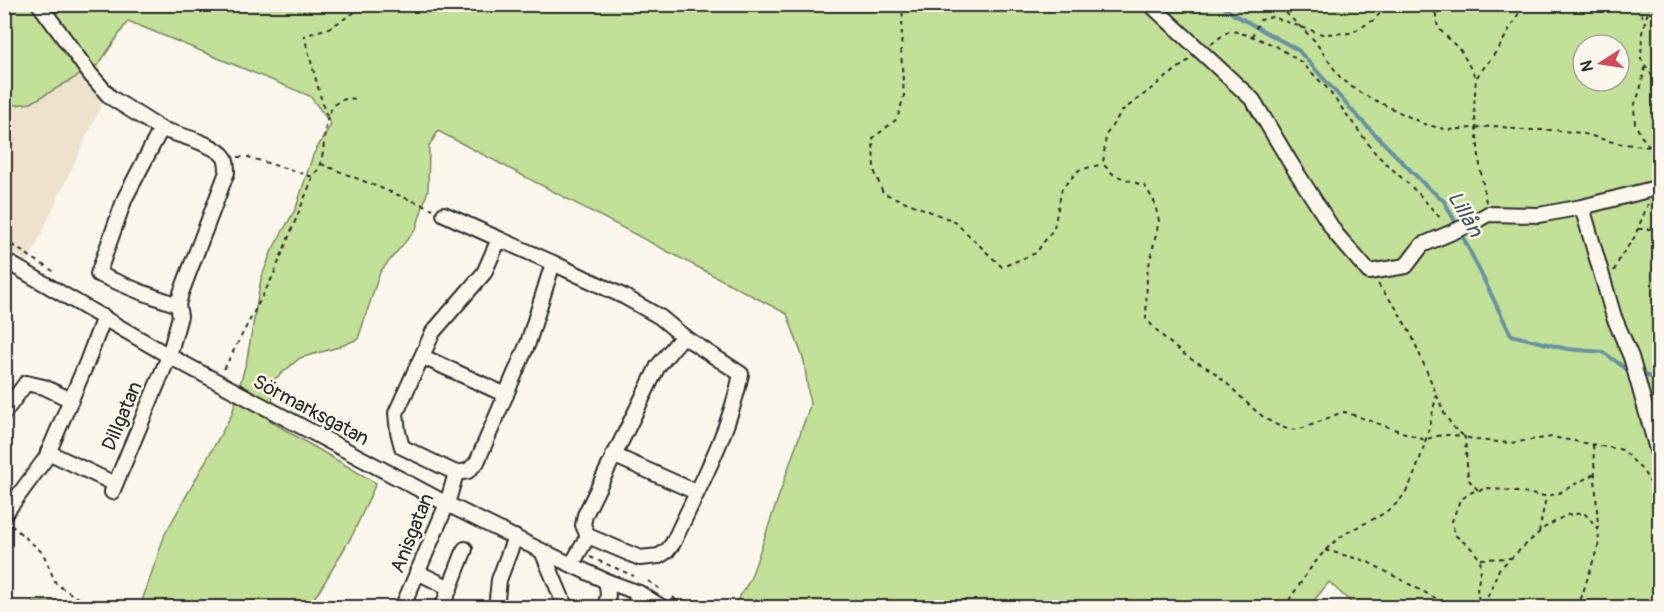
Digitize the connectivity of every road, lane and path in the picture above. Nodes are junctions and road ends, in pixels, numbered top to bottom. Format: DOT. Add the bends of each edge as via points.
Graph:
graph roads {
  1 [pos="39,4"];
  2 [pos="368,4"];
  3 [pos="903,4"];
  4 [pos="1150,4"];
  5 [pos="1283,4"];
  6 [pos="1388,4"];
  7 [pos="1434,4"];
  8 [pos="1524,4"];
  9 [pos="1638,4"];
  10 [pos="1650,4"];
  11 [pos="1645,22"];
  12 [pos="1298,25"];
  13 [pos="1252,37"];
  14 [pos="1202,50"];
  15 [pos="1646,66"];
  16 [pos="1659,70"];
  17 [pos="1476,78"];
  18 [pos="1655,80"];
  19 [pos="1659,84"];
  20 [pos="358,99"];
  21 [pos="1659,102"];
  22 [pos="327,116"];
  23 [pos="1476,128"];
  24 [pos="161,129"];
  25 [pos="1650,147"];
  26 [pos="1659,150"];
  27 [pos="226,159"];
  28 [pos="321,164"];
  29 [pos="1103,164"];
  30 [pos="313,177"];
  31 [pos="1657,188"];
  32 [pos="1582,207"];
  33 [pos="444,214"];
  34 [pos="1488,214"];
  35 [pos="1442,220"];
  36 [pos="1659,222"];
  37 [pos="1638,229"];
  38 [pos="4,240"];
  39 [pos="499,240"];
  40 [pos="4,260"];
  41 [pos="553,263"];
  42 [pos="54,272"];
  43 [pos="1369,272"];
  44 [pos="1606,290"];
  45 [pos="178,305"];
  46 [pos="104,317"];
  47 [pos="683,336"];
  48 [pos="169,356"];
  49 [pos="423,357"];
  50 [pos="224,369"];
  51 [pos="1436,393"];
  52 [pos="506,395"];
  53 [pos="71,400"];
  54 [pos="4,413"];
  55 [pos="1465,437"];
  56 [pos="1425,440"];
  57 [pos="1593,444"];
  58 [pos="48,452"];
  59 [pos="613,455"];
  60 [pos="1659,460"];
  61 [pos="456,473"];
  62 [pos="1594,474"];
  63 [pos="1478,490"];
  64 [pos="696,492"];
  65 [pos="1546,496"];
  66 [pos="1659,499"];
  67 [pos="447,504"];
  68 [pos="4,515"];
  69 [pos="4,520"];
  70 [pos="1598,528"];
  71 [pos="1539,532"];
  72 [pos="588,536"];
  73 [pos="515,537"];
  74 [pos="465,549"];
  75 [pos="1325,550"];
  76 [pos="542,551"];
  77 [pos="575,558"];
  78 [pos="1511,558"];
  79 [pos="1480,559"];
  80 [pos="417,572"];
  81 [pos="606,580"];
  82 [pos="450,588"];
  83 [pos="639,593"];
  84 [pos="1577,607"];
  85 [pos="93,608"];
  86 [pos="402,608"];
  87 [pos="442,608"];
  88 [pos="496,608"];
  89 [pos="566,608"];
  90 [pos="603,608"];
  91 [pos="633,608"];
  92 [pos="663,608"];
  93 [pos="682,608"];
  94 [pos="1284,608"];
  95 [pos="1454,608"];
  1 -- 24 [label="street" via="110,97"];
  2 -- 22 [label="path" via="331,27 304,36"];
  3 -- 29 [label="path" via="904,96 897,119 873,138 874,170 883,193 954,222 1002,267 1036,254 1054,228 1062,188 1079,170"];
  4 -- 14 [label="street"];
  5 -- 12 [label="path"];
  6 -- 12 [label="path" via="1374,20 1351,33 1322,34"];
  7 -- 17 [label="path" via="1438,28 1461,51"];
  8 -- 17 [label="path"];
  9 -- 11 [label="path"];
  10 -- 11 [label="path"];
  11 -- 15 [label="path" via="1641,59"];
  12 -- 13 [label="path" via="1272,17 1260,20"];
  12 -- 23 [label="path" via="1314,40 1342,80 1362,94 1424,124 1448,130"];
  13 -- 14 [label="path" via="1230,30"];
  13 -- 35 [label="path" via="1301,62 1326,87 1376,154"];
  14 -- 29 [label="path" via="1122,111 1106,135"];
  14 -- 43 [label="street" via="1253,100 1336,234"];
  15 -- 18 [label="path"];
  15 -- 25 [label="path" via="1634,106 1635,123"];
  16 -- 18 [label="path"];
  17 -- 23 [label="path"];
  18 -- 19 [label="path"];
  18 -- 21 [label="path"];
  20 -- 22 [label="path" via="340,101"];
  22 -- 28 [label="path"];
  23 -- 25 [label="path" via="1581,133"];
  23 -- 34 [label="path"];
  24 -- 27 [label="street" via="210,147"];
  24 -- 45 [label="street" via="125,198 98,274"];
  25 -- 26 [label="path"];
  27 -- 30 [label="path" via="248,157"];
  27 -- 45 [label="street, Dillgatan" via="227,172"];
  28 -- 30 [label="path"];
  28 -- 33 [label="path"];
  29 -- 56 [label="path" via="1114,175 1145,186 1154,201 1159,221 1147,274 1146,319 1161,336 1214,371 1266,419 1290,430 1345,412"];
  30 -- 50 [label="path" via="273,276"];
  31 -- 32 [label="street"];
  31 -- 37 [label="path"];
  32 -- 34 [label="street" via="1539,215"];
  32 -- 44 [label="street"];
  33 -- 39 [label="street"];
  34 -- 43 [label="street" via="1422,245 1406,266"];
  36 -- 37 [label="path" via="1650,229"];
  37 -- 44 [label="path"];
  38 -- 42 [label="path"];
  39 -- 41 [label="street"];
  39 -- 49 [label="street" via="484,273 434,332"];
  40 -- 46 [label="street, Sörmarksgatan"];
  41 -- 47 [label="street" via="660,316"];
  41 -- 52 [label="street" via="528,343"];
  43 -- 51 [label="path" via="1412,336"];
  44 -- 60 [label="street" via="1631,357"];
  45 -- 48 [label="street, Dillgatan" via="180,316"];
  46 -- 48 [label="street, Sörmarksgatan"];
  46 -- 53 [label="street"];
  47 -- 59 [label="street" via="658,366"];
  47 -- 64 [label="street" via="741,374 722,437"];
  48 -- 58 [label="street, Dillgatan" via="113,488"];
  48 -- 67 [label="street, Sörmarksgatan"];
  49 -- 52 [label="street"];
  49 -- 61 [label="street" via="396,413 402,447"];
  51 -- 55 [label="path" via="1445,415"];
  51 -- 56 [label="path"];
  52 -- 61 [label="street" via="477,462 468,471"];
  53 -- 54 [label="street" via="26,383"];
  53 -- 58 [label="street"];
  55 -- 56 [label="path" via="1448,434"];
  55 -- 57 [label="path" via="1510,443 1552,437"];
  55 -- 63 [label="path" via="1468,479"];
  56 -- 75 [label="path" via="1411,483 1402,497 1390,509"];
  57 -- 62 [label="path"];
  57 -- 66 [label="path" via="1623,450"];
  58 -- 68 [label="street"];
  59 -- 64 [label="street"];
  59 -- 72 [label="street" via="585,515 583,525"];
  61 -- 67 [label="street, Anisgatan"];
  62 -- 65 [label="path" via="1557,495"];
  62 -- 70 [label="path"];
  63 -- 65 [label="path"];
  63 -- 79 [label="path" via="1460,500 1452,521 1455,535"];
  64 -- 72 [label="street" via="673,543 658,556 640,558"];
  65 -- 71 [label="path"];
  67 -- 73 [label="street, Sörmarksgatan"];
  67 -- 80 [label="street, Anisgatan"];
  69 -- 85 [label="path" via="44,553 56,584"];
  70 -- 71 [label="path" via="1584,513 1566,515"];
  70 -- 84 [label="path" via="1599,543"];
  71 -- 78 [label="path"];
  72 -- 77 [label="street"];
  73 -- 76 [label="street, Sörmarksgatan"];
  73 -- 88 [label="street" via="499,579"];
  74 -- 82 [label="street"];
  75 -- 94 [label="path"];
  75 -- 95 [label="path" via="1366,561"];
  76 -- 77 [label="street, Sörmarksgatan"];
  76 -- 89 [label="street"];
  77 -- 81 [label="street, Sörmarksgatan"];
  77 -- 93 [label="path" via="652,583"];
  78 -- 79 [label="path"];
  78 -- 79 [label="path" via="1499,569 1485,603 1479,601 1477,589"];
  80 -- 82 [label="street"];
  80 -- 86 [label="street, Anisgatan"];
  81 -- 83 [label="street, Sörmarksgatan"];
  81 -- 90 [label="street" via="609,595"];
  82 -- 87 [label="street"];
  83 -- 91 [label="street"];
  83 -- 92 [label="street, Sörmarksgatan"];
}
